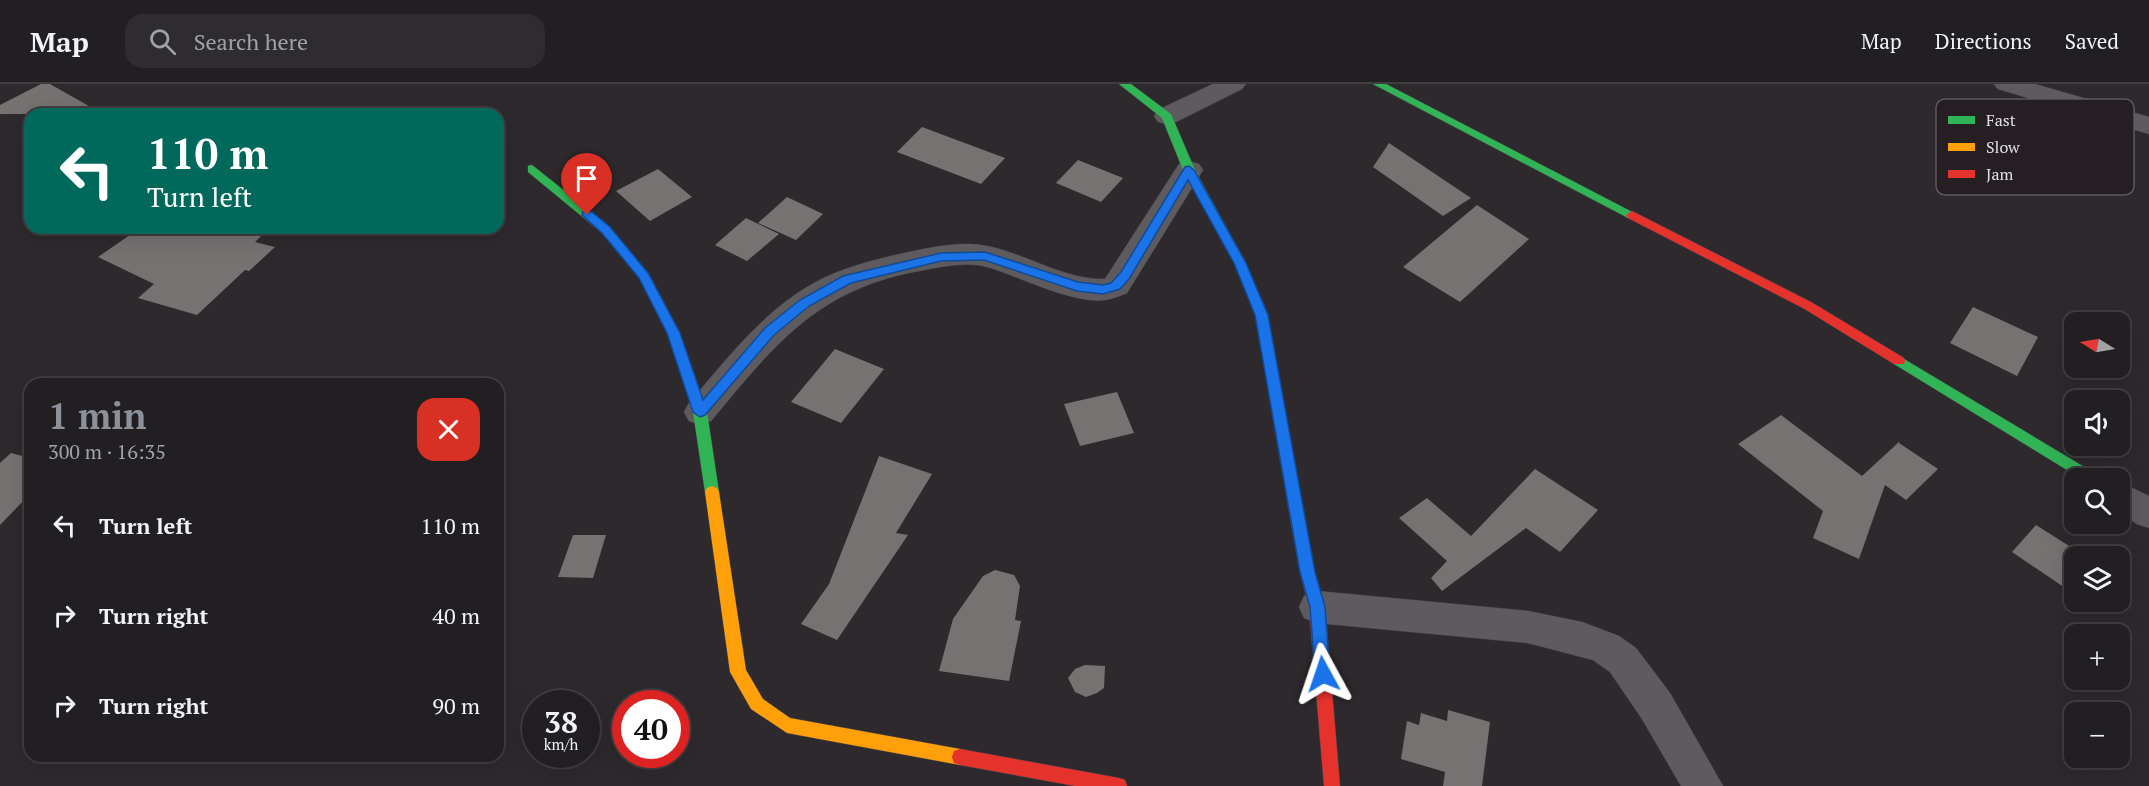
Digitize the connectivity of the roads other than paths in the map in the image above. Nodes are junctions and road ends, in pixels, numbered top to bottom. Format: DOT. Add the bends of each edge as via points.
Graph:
graph roads {
  1 [pos="1124,84"];
  2 [pos="1233,84"];
  3 [pos="1378,84"];
  4 [pos="2007,84"];
  5 [pos="2058,99"];
  6 [pos="1167,116"];
  7 [pos="2134,122"];
  8 [pos="2149,126"];
  9 [pos="532,169"];
  10 [pos="1189,170"];
  11 [pos="700,412"];
  12 [pos="2075,468"];
  13 [pos="2130,502"];
  14 [pos="2149,514"];
  15 [pos="1317,607"];
  16 [pos="1119,786"];
  17 [pos="1332,786"];
  18 [pos="1703,786"];
  1 -- 6 [label="street"];
  2 -- 6 [label="street"];
  3 -- 12 [label="street" via="1807,305"];
  4 -- 5 [label="street"];
  6 -- 10 [label="street"];
  7 -- 8 [label="street"];
  9 -- 11 [label="street" via="606,230 644,276 674,333"];
  10 -- 11 [label="street" via="1116,286 1077,286 985,256 941,257 847,279 804,303 769,332"];
  10 -- 15 [label="street" via="1240,263 1262,315"];
  11 -- 16 [label="street" via="738,672 757,704 787,725"];
  13 -- 14 [label="street"];
  15 -- 17 [label="street"];
  15 -- 18 [label="street" via="1528,627 1606,648 1623,660 1656,706"];
}
